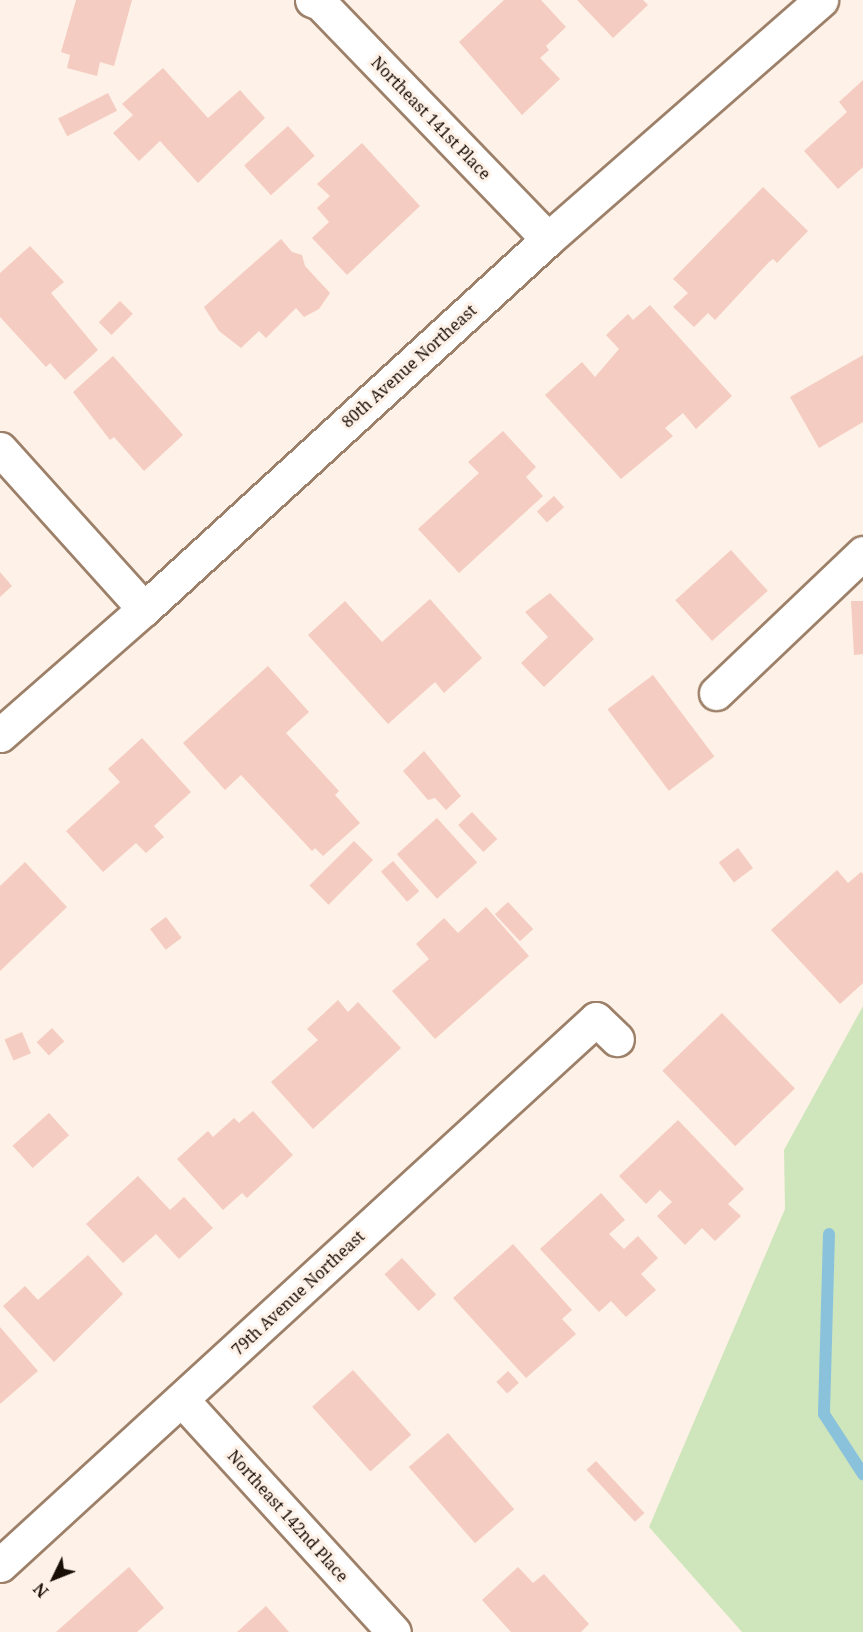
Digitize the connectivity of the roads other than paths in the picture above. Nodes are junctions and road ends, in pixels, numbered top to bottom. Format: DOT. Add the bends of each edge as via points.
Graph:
graph roads {
  1 [pos="312,0"];
  2 [pos="821,0"];
  3 [pos="548,239"];
  4 [pos="0,449"];
  5 [pos="863,553"];
  6 [pos="144,609"];
  7 [pos="716,693"];
  8 [pos="0,735"];
  9 [pos="606,1029"];
  10 [pos="182,1400"];
  11 [pos="0,1565"];
  12 [pos="394,1632"];
  1 -- 3 [label="street, Northeast 141st Place" via="320,3"];
  2 -- 3 [label="street, 80th Avenue Northeast"];
  3 -- 6 [label="street, 80th Avenue Northeast"];
  4 -- 6 [label="street"];
  5 -- 7 [label="street"];
  6 -- 8 [label="street, 80th Avenue Northeast"];
  9 -- 10 [label="street, 79th Avenue Northeast"];
  10 -- 11 [label="street, 79th Avenue Northeast"];
  10 -- 12 [label="street, Northeast 142nd Place"];
}
